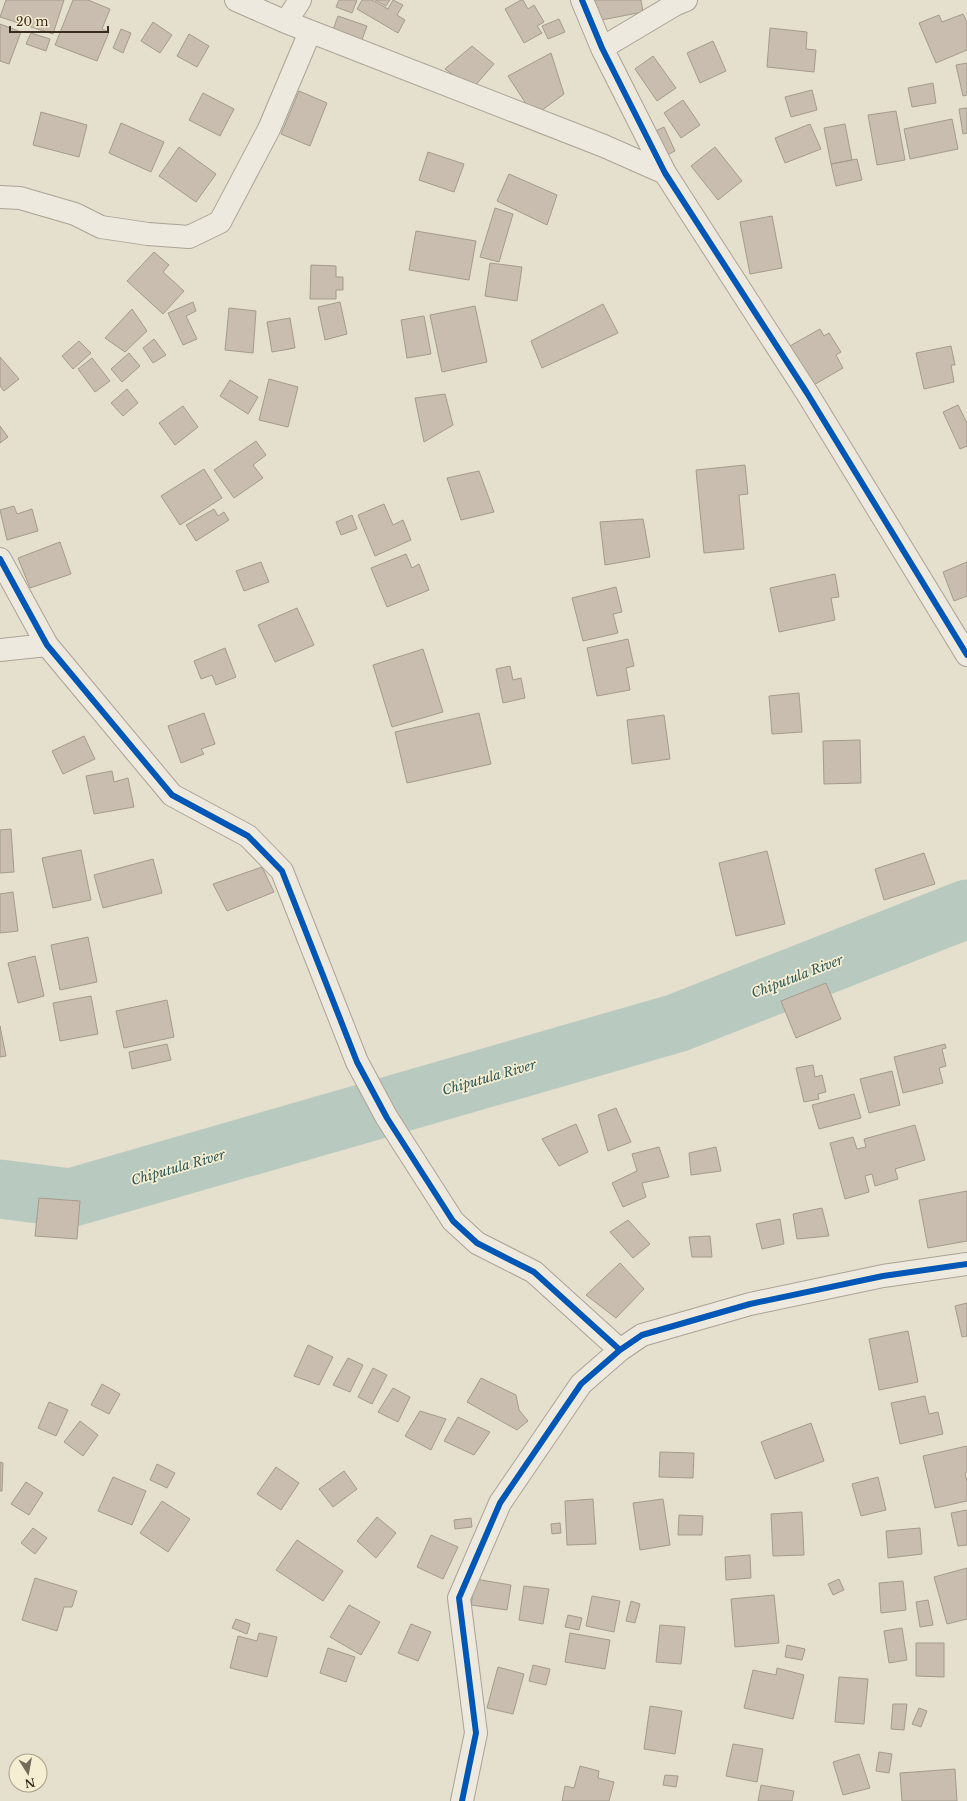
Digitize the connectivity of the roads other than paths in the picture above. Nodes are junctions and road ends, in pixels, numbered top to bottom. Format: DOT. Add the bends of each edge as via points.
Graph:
graph roads {
  1 [pos="236,0"];
  2 [pos="300,0"];
  3 [pos="582,0"];
  4 [pos="686,0"];
  5 [pos="286,22"];
  6 [pos="310,32"];
  7 [pos="602,48"];
  8 [pos="665,172"];
  9 [pos="0,197"];
  10 [pos="0,559"];
  11 [pos="47,645"];
  12 [pos="0,650"];
  13 [pos="967,655"];
  14 [pos="967,1264"];
  15 [pos="620,1350"];
  16 [pos="462,1801"];
  1 -- 5 [label="street"];
  2 -- 5 [label="street"];
  3 -- 7 [label="street"];
  4 -- 7 [label="street"];
  5 -- 6 [label="street"];
  6 -- 8 [label="street"];
  6 -- 9 [label="street" via="269,129 220,222 189,237 148,234 101,227 75,214 20,198"];
  7 -- 8 [label="street"];
  8 -- 13 [label="street" via="808,393"];
  10 -- 11 [label="street"];
  11 -- 12 [label="street"];
  11 -- 15 [label="street" via="172,795 248,836 282,871 357,1062 387,1118 453,1222 477,1243 534,1272"];
  14 -- 15 [label="street" via="883,1276 750,1304 642,1335"];
  15 -- 16 [label="street" via="581,1384 500,1503 459,1598 476,1733"];
}
